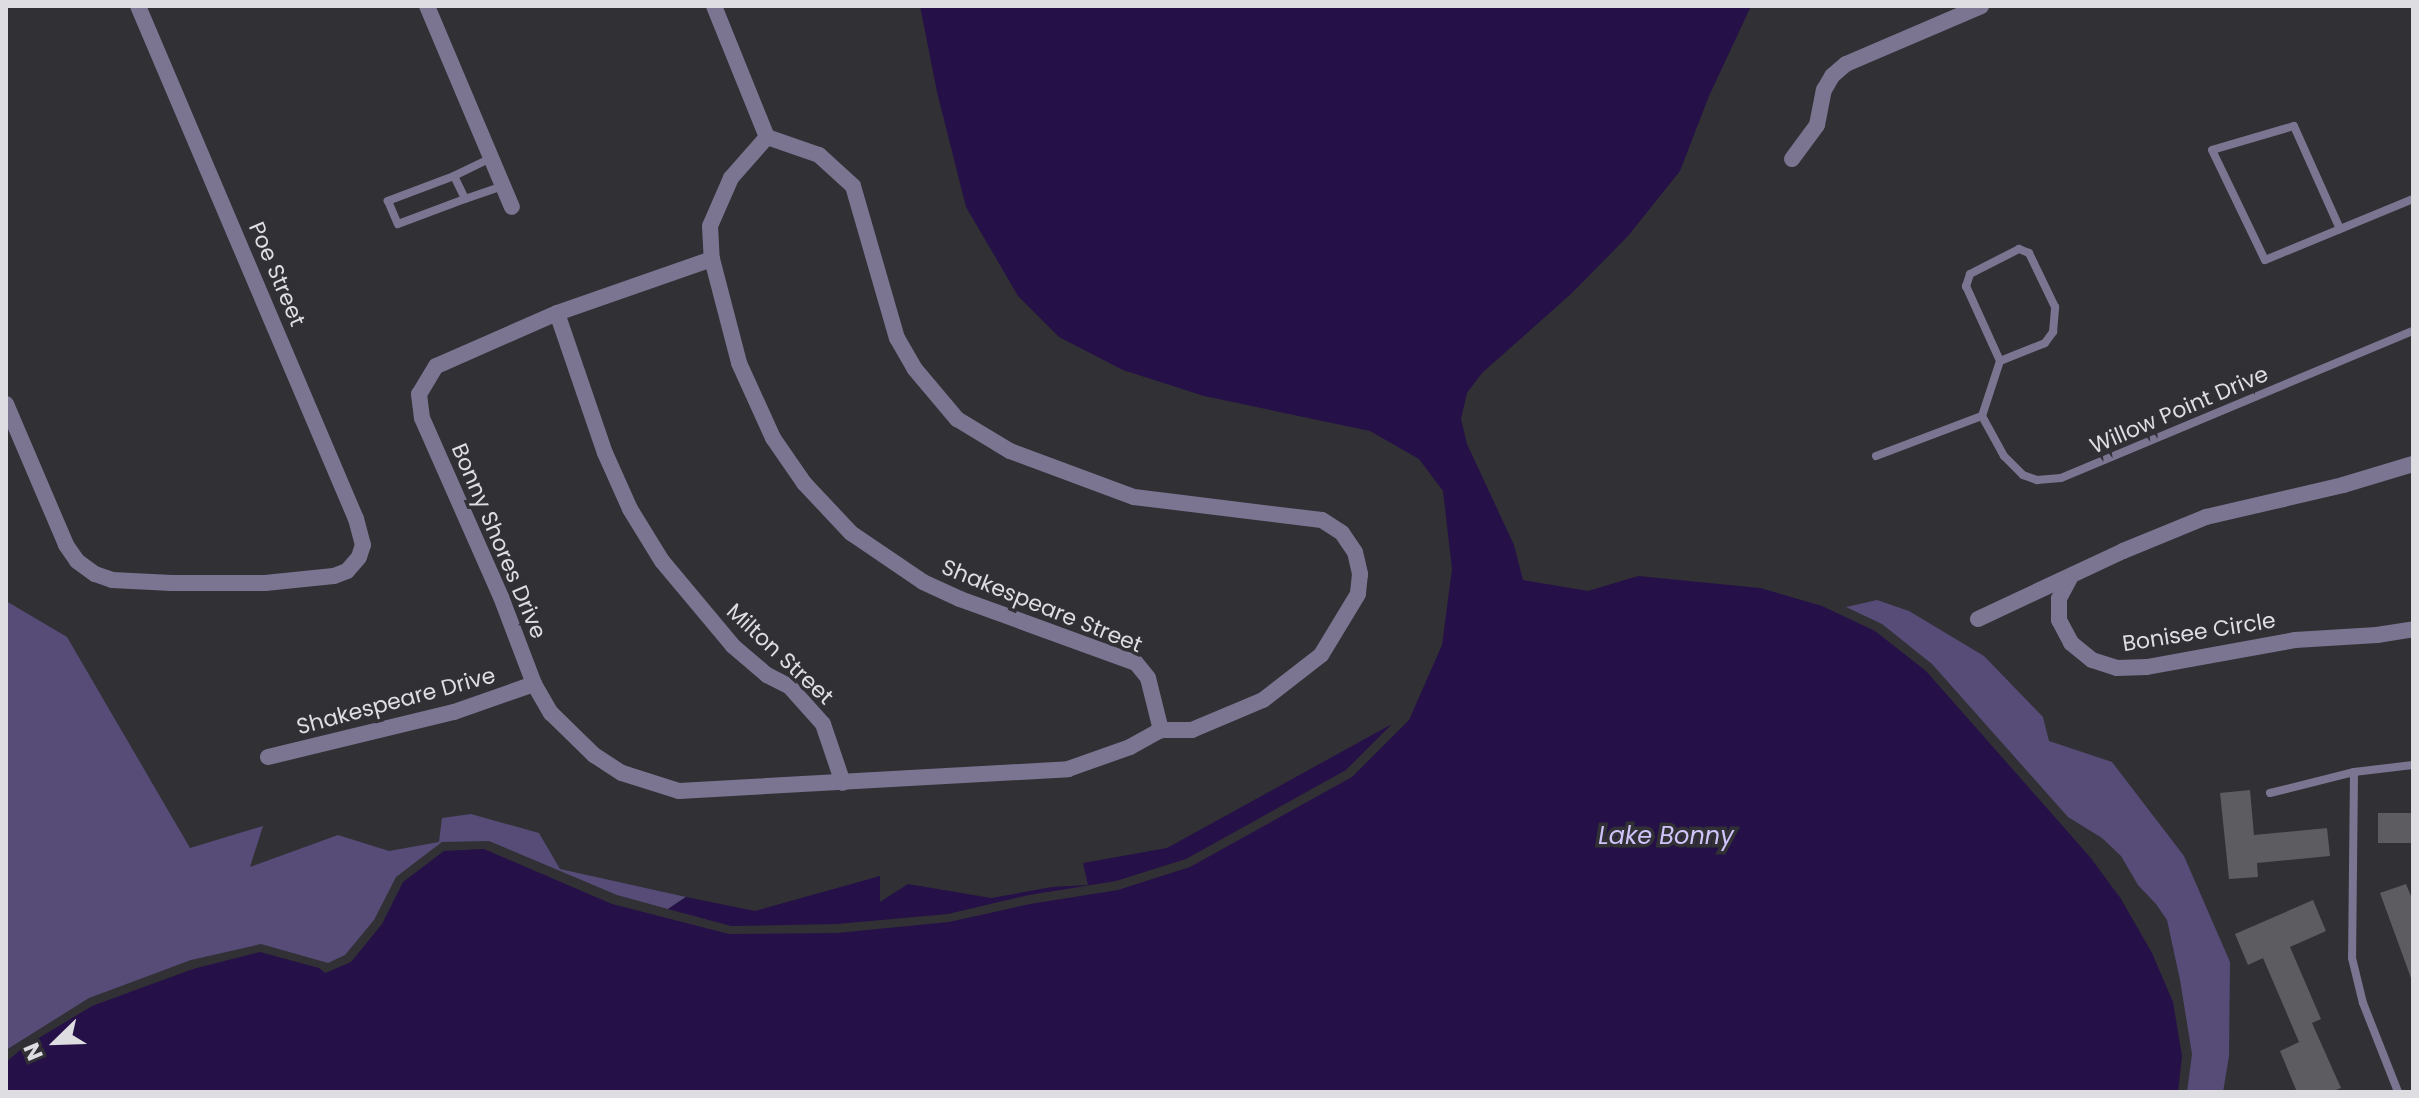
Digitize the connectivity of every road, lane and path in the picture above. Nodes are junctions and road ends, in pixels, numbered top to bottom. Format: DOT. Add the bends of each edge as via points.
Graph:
graph roads {
  1 [pos="138,6"];
  2 [pos="427,6"];
  3 [pos="714,6"];
  4 [pos="1981,6"];
  5 [pos="767,137"];
  6 [pos="491,158"];
  7 [pos="1792,159"];
  8 [pos="454,176"];
  9 [pos="503,186"];
  10 [pos="465,199"];
  11 [pos="2413,199"];
  12 [pos="512,207"];
  13 [pos="2340,229"];
  14 [pos="712,259"];
  15 [pos="557,313"];
  16 [pos="2413,331"];
  17 [pos="2000,361"];
  18 [pos="6,404"];
  19 [pos="1982,416"];
  20 [pos="1876,456"];
  21 [pos="2413,464"];
  22 [pos="2071,576"];
  23 [pos="1978,619"];
  24 [pos="2413,629"];
  25 [pos="534,684"];
  26 [pos="1161,730"];
  27 [pos="268,757"];
  28 [pos="2413,765"];
  29 [pos="2354,772"];
  30 [pos="843,783"];
  31 [pos="2270,793"];
  32 [pos="2398,1092"];
  1 -- 18 [label="street, Poe Street" via="356,519 363,545 356,562 334,576 265,583 112,580 77,561 66,545"];
  2 -- 6 [label="street"];
  3 -- 5 [label="street"];
  4 -- 7 [label="street" via="1846,64 1824,90 1817,125"];
  5 -- 14 [label="street, Shakespeare Street" via="731,178 718,203 710,226"];
  5 -- 26 [label="street" via="819,155 853,186 897,338 914,368 957,419 1010,451 1134,497 1322,520 1342,533 1355,552 1358,594 1321,655 1249,706 1192,730"];
  6 -- 8 [label="lane"];
  6 -- 9 [label="street"];
  8 -- 10 [label="lane"];
  8 -- 10 [label="lane" via="388,201 398,224"];
  9 -- 10 [label="lane"];
  9 -- 12 [label="street"];
  11 -- 13 [label="lane"];
  13 -- 13 [label="lane" via="2265,260 2212,150 2294,126"];
  14 -- 15 [label="street, Bonny Shores Drive"];
  14 -- 26 [label="street, Shakespeare Street" via="752,398 804,483 841,523 887,560 947,594 1136,663 1148,678"];
  15 -- 25 [label="street, Bonny Shores Drive" via="436,366 419,394 422,418"];
  15 -- 30 [label="street, Milton Street" via="630,509 662,561 733,646 789,686 823,724"];
  16 -- 19 [label="lane, Willow Point Drive" via="2061,478 2023,475 2004,456"];
  17 -- 17 [label="lane" via="2045,343 2053,332 2055,307 2029,253 2019,249 1970,274 1966,286"];
  17 -- 19 [label="lane"];
  19 -- 20 [label="lane"];
  21 -- 22 [label="street" via="2206,517"];
  22 -- 23 [label="street"];
  22 -- 24 [label="street, Bonisee Circle" via="2059,599 2059,620 2071,643 2092,660 2116,668 2295,640"];
  25 -- 27 [label="street, Shakespeare Drive" via="454,712"];
  25 -- 30 [label="street, Bonny Shores Drive" via="551,713 594,755 651,783 679,791"];
  26 -- 30 [label="street" via="1068,769"];
  28 -- 29 [label="lane"];
  29 -- 31 [label="lane"];
  29 -- 32 [label="lane" via="2352,958 2363,1003"];
}
